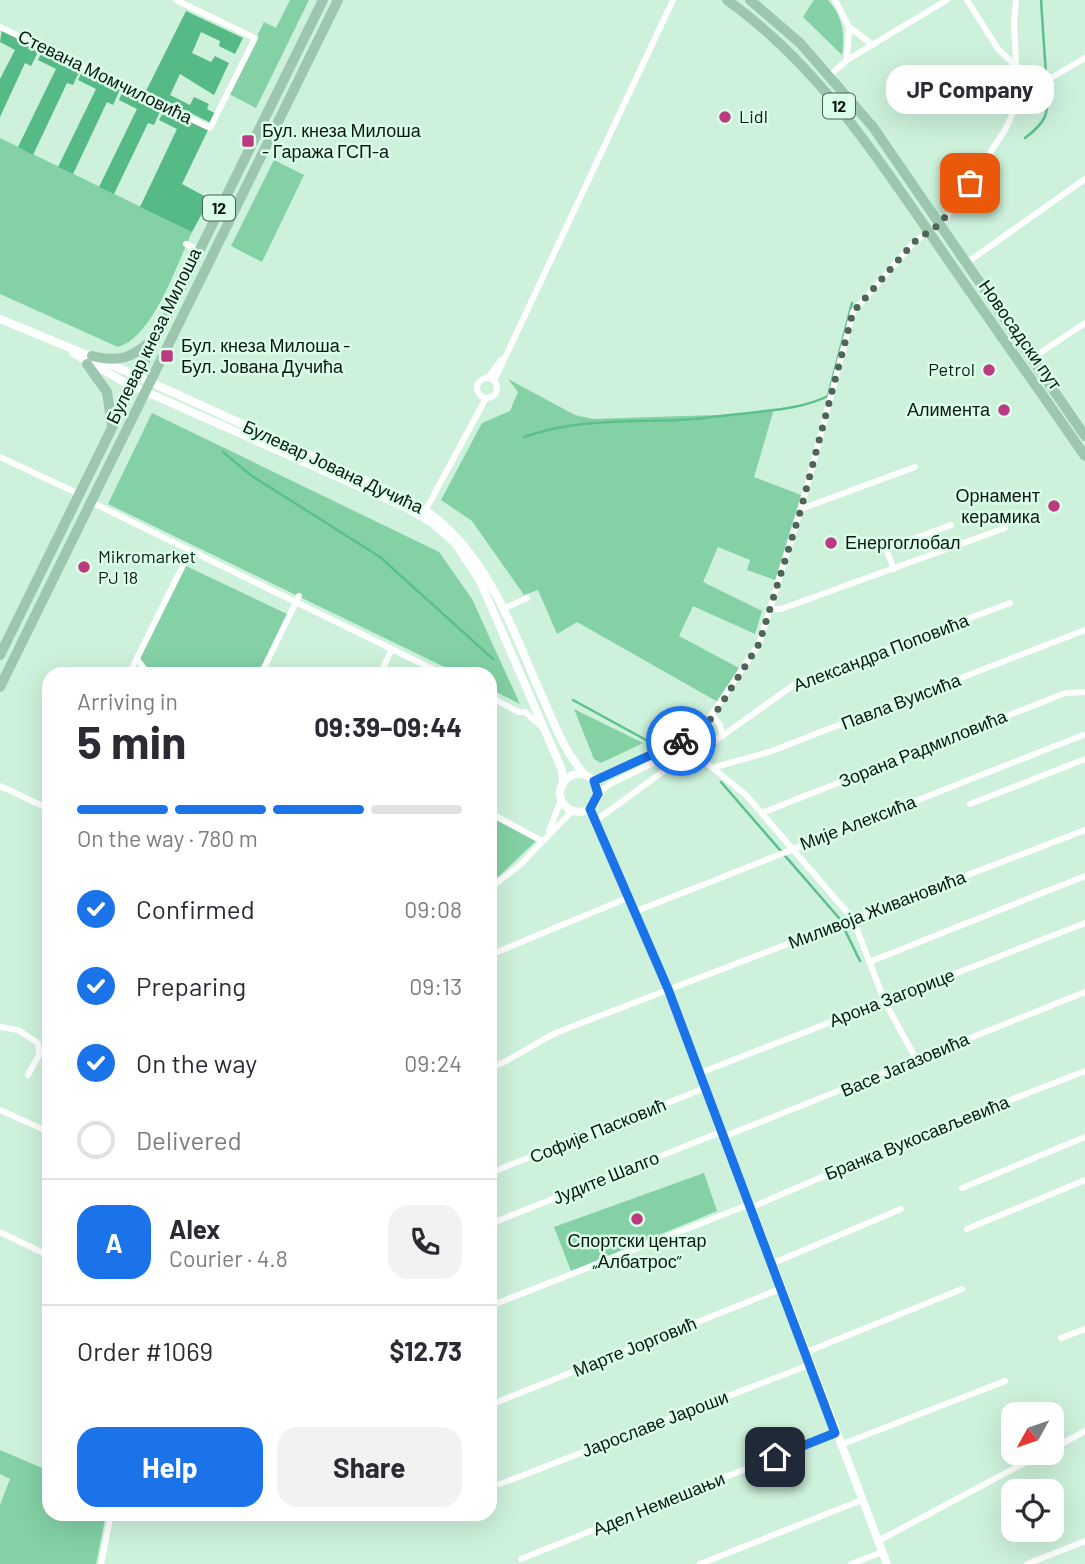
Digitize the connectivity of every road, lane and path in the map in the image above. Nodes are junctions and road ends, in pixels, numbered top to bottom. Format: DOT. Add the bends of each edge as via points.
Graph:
graph roads {
  1 [pos="176,0"];
  2 [pos="323,0"];
  3 [pos="338,0"];
  4 [pos="673,0"];
  5 [pos="727,0"];
  6 [pos="750,0"];
  7 [pos="835,0"];
  8 [pos="947,0"];
  9 [pos="967,0"];
  10 [pos="1016,0"];
  11 [pos="0,27"];
  12 [pos="849,27"];
  13 [pos="873,46"];
  14 [pos="1085,58"];
  15 [pos="847,60"];
  16 [pos="1017,66"];
  17 [pos="830,75"];
  18 [pos="1018,102"];
  19 [pos="268,110"];
  20 [pos="281,116"];
  21 [pos="1085,179"];
  22 [pos="940,224"];
  23 [pos="928,232"];
  24 [pos="186,244"];
  25 [pos="198,250"];
  26 [pos="965,264"];
  27 [pos="0,319"];
  28 [pos="1085,323"];
  29 [pos="156,336"];
  30 [pos="1031,359"];
  31 [pos="90,360"];
  32 [pos="491,380"];
  33 [pos="135,381"];
  34 [pos="147,387"];
  35 [pos="483,397"];
  36 [pos="112,426"];
  37 [pos="1085,436"];
  38 [pos="1085,456"];
  39 [pos="0,457"];
  40 [pos="915,467"];
  41 [pos="79,494"];
  42 [pos="90,502"];
  43 [pos="801,509"];
  44 [pos="425,513"];
  45 [pos="951,525"];
  46 [pos="1005,528"];
  47 [pos="190,551"];
  48 [pos="894,569"];
  49 [pos="527,598"];
  50 [pos="297,599"];
  51 [pos="1010,603"];
  52 [pos="503,609"];
  53 [pos="771,609"];
  54 [pos="1085,630"];
  55 [pos="392,649"];
  56 [pos="0,655"];
  57 [pos="136,659"];
  58 [pos="132,667"];
  59 [pos="142,667"];
  60 [pos="264,667"];
  61 [pos="383,667"];
  62 [pos="429,667"];
  63 [pos="0,687"];
  64 [pos="1085,692"];
  65 [pos="497,700"];
  66 [pos="533,704"];
  67 [pos="525,712"];
  68 [pos="713,716"];
  69 [pos="544,728"];
  70 [pos="1083,735"];
  71 [pos="696,736"];
  72 [pos="722,736"];
  73 [pos="1085,759"];
  74 [pos="679,760"];
  75 [pos="715,767"];
  76 [pos="585,775"];
  77 [pos="594,781"];
  78 [pos="563,784"];
  79 [pos="0,786"];
  80 [pos="598,794"];
  81 [pos="561,800"];
  82 [pos="970,804"];
  83 [pos="42,806"];
  84 [pos="590,809"];
  85 [pos="572,811"];
  86 [pos="762,813"];
  87 [pos="497,817"];
  88 [pos="595,821"];
  89 [pos="1085,830"];
  90 [pos="548,833"];
  91 [pos="542,841"];
  92 [pos="786,852"];
  93 [pos="1085,876"];
  94 [pos="497,881"];
  95 [pos="627,898"];
  96 [pos="634,912"];
  97 [pos="853,919"];
  98 [pos="1085,923"];
  99 [pos="497,952"];
  100 [pos="872,961"];
  101 [pos="668,989"];
  102 [pos="1085,992"];
  103 [pos="885,1002"];
  104 [pos="0,1027"];
  105 [pos="916,1059"];
  106 [pos="497,1065"];
  107 [pos="1085,1071"];
  108 [pos="700,1073"];
  109 [pos="28,1075"];
  110 [pos="705,1088"];
  111 [pos="0,1110"];
  112 [pos="42,1129"];
  113 [pos="722,1134"];
  114 [pos="1085,1137"];
  115 [pos="497,1171"];
  116 [pos="1085,1180"];
  117 [pos="962,1188"];
  118 [pos="749,1207"];
  119 [pos="901,1209"];
  120 [pos="497,1221"];
  121 [pos="967,1229"];
  122 [pos="0,1232"];
  123 [pos="42,1253"];
  124 [pos="771,1264"];
  125 [pos="780,1289"];
  126 [pos="962,1289"];
  127 [pos="497,1303"];
  128 [pos="1085,1329"];
  129 [pos="1061,1338"];
  130 [pos="804,1353"];
  131 [pos="809,1365"];
  132 [pos="1005,1381"];
  133 [pos="497,1402"];
  134 [pos="1085,1431"];
  135 [pos="835,1433"];
  136 [pos="1064,1442"];
  137 [pos="840,1445"];
  138 [pos="1021,1465"];
  139 [pos="500,1483"];
  140 [pos="862,1500"];
  141 [pos="110,1521"];
  142 [pos="878,1541"];
  143 [pos="1085,1541"];
  144 [pos="882,1552"];
  145 [pos="521,1559"];
  146 [pos="101,1564"];
  147 [pos="700,1564"];
  148 [pos="851,1564"];
  149 [pos="887,1564"];
  150 [pos="1027,1564"];
  1 -- 11 [label="street, Стевана Момчиловића" via="255,38 210,128"];
  2 -- 19 [label="main road, Булевар кнеза Милоша / 12"];
  3 -- 20 [label="main road, Булевар кнеза Милоша / 12"];
  4 -- 32 [label="street"];
  5 -- 23 [label="main road, 12" via="759,23 821,83 865,138"];
  6 -- 17 [label="main road, 12"];
  7 -- 12 [label="street"];
  8 -- 13 [label="street"];
  9 -- 16 [label="street" via="998,49"];
  10 -- 16 [label="street"];
  12 -- 13 [label="street"];
  12 -- 15 [label="street"];
  13 -- 15 [label="street"];
  14 -- 18 [label="street"];
  15 -- 17 [label="street"];
  16 -- 18 [label="street"];
  17 -- 22 [label="main road, 12" via="873,127"];
  18 -- 22 [label="street"];
  19 -- 20 [label="main road"];
  19 -- 25 [label="main road, Булевар кнеза Милоша / 12"];
  20 -- 34 [label="main road, Булевар кнеза Милоша / 12"];
  21 -- 26 [label="street"];
  22 -- 23 [label="street"];
  22 -- 26 [label="main road, Новосадски пут / 12"];
  23 -- 38 [label="main road, Новосадски пут / 12"];
  23 -- 43 [label="street" via="853,312"];
  24 -- 25 [label="street"];
  25 -- 29 [label="main road, Булевар кнеза Милоша / 12"];
  26 -- 30 [label="main road, Новосадски пут / 12"];
  27 -- 31 [label="street, Булевар Јована Дучића"];
  28 -- 30 [label="street"];
  29 -- 31 [label="main road" via="135,355"];
  29 -- 33 [label="main road, Булевар кнеза Милоша / 12"];
  30 -- 37 [label="main road, Новосадски пут / 12"];
  31 -- 33 [label="street, Булевар Јована Дучића"];
  31 -- 36 [label="main road" via="106,389"];
  32 -- 35 [label="street" via="495,394"];
  32 -- 35 [label="street" via="477,384"];
  33 -- 34 [label="street, Булевар Јована Дучића"];
  33 -- 36 [label="main road, Булевар кнеза Милоша / 12"];
  34 -- 42 [label="main road, Булевар кнеза Милоша / 12"];
  34 -- 44 [label="street, Булевар Јована Дучића"];
  35 -- 44 [label="street"];
  36 -- 41 [label="main road, Булевар кнеза Милоша / 12"];
  39 -- 41 [label="street"];
  40 -- 43 [label="street"];
  41 -- 56 [label="main road, Булевар кнеза Милоша / 12"];
  42 -- 47 [label="street"];
  42 -- 63 [label="main road, Булевар кнеза Милоша / 12"];
  43 -- 53 [label="street"];
  44 -- 52 [label="street, Булевар Јована Дучића" via="466,545"];
  44 -- 66 [label="street, Булевар Јована Дучића" via="472,566"];
  45 -- 48 [label="street" via="886,549"];
  46 -- 48 [label="street"];
  47 -- 50 [label="street"];
  47 -- 57 [label="street"];
  48 -- 53 [label="street"];
  49 -- 52 [label="street"];
  50 -- 55 [label="street"];
  50 -- 60 [label="street"];
  51 -- 72 [label="street, Александра Поповића" via="794,684"];
  52 -- 76 [label="street, Булевар Јована Дучића" via="564,746"];
  53 -- 68 [label="street" via="759,644"];
  54 -- 75 [label="street, Павла Вуисића" via="769,752"];
  55 -- 61 [label="street"];
  55 -- 62 [label="street"];
  57 -- 58 [label="street"];
  57 -- 59 [label="street"];
  64 -- 86 [label="street, Зорана Радмиловића" via="1065,693"];
  65 -- 67 [label="street"];
  66 -- 67 [label="street" via="529,713"];
  66 -- 69 [label="street, Булевар Јована Дучића"];
  67 -- 69 [label="street"];
  68 -- 71 [label="street"];
  68 -- 72 [label="street"];
  69 -- 78 [label="street, Булевар Јована Дучића" via="562,770"];
  70 -- 92 [label="street, Мије Алексића"];
  71 -- 77 [label="street"];
  71 -- 80 [label="street" via="692,744"];
  72 -- 75 [label="street, Александра Поповића" via="699,751 704,761"];
  73 -- 82 [label="street"];
  74 -- 88 [label="street"];
  75 -- 86 [label="street"];
  76 -- 77 [label="street"];
  76 -- 78 [label="street" via="575,775"];
  77 -- 80 [label="street"];
  78 -- 81 [label="street"];
  79 -- 83 [label="street"];
  80 -- 84 [label="street"];
  81 -- 85 [label="street"];
  81 -- 90 [label="street"];
  84 -- 85 [label="street"];
  84 -- 88 [label="street"];
  85 -- 90 [label="street"];
  86 -- 92 [label="street"];
  87 -- 91 [label="street"];
  88 -- 95 [label="street"];
  89 -- 97 [label="street, Миливоја Живановића"];
  90 -- 91 [label="street"];
  91 -- 94 [label="street" via="520,866"];
  92 -- 96 [label="street, Мије Алексића"];
  92 -- 97 [label="street"];
  93 -- 100 [label="street"];
  95 -- 96 [label="street"];
  95 -- 99 [label="street"];
  96 -- 101 [label="street"];
  97 -- 100 [label="street"];
  97 -- 101 [label="street, Миливоја Живановића"];
  98 -- 103 [label="street, Арона Загорице"];
  100 -- 103 [label="street"];
  101 -- 106 [label="street, Миливоја Живановића" via="546,1037"];
  101 -- 108 [label="street"];
  102 -- 105 [label="street, Васе Јагазовића"];
  103 -- 105 [label="street"];
  103 -- 108 [label="street, Арона Загорице"];
  104 -- 109 [label="street" via="18,1030 38,1043 39,1055"];
  105 -- 113 [label="street, Васе Јагазовића" via="849,1089"];
  107 -- 118 [label="street, Бранка Вукосављевића"];
  108 -- 110 [label="street"];
  110 -- 113 [label="street"];
  110 -- 115 [label="street, Софије Пасковић"];
  111 -- 112 [label="street"];
  113 -- 118 [label="street"];
  113 -- 120 [label="street, Јудите Шалго"];
  114 -- 117 [label="street"];
  116 -- 121 [label="street"];
  118 -- 124 [label="street"];
  118 -- 127 [label="street, Бранка Вукосављевића"];
  119 -- 124 [label="street"];
  122 -- 123 [label="street"];
  124 -- 125 [label="street"];
  125 -- 130 [label="street"];
  125 -- 133 [label="street, Марте Јорговић"];
  126 -- 130 [label="street"];
  128 -- 129 [label="street"];
  130 -- 131 [label="street"];
  131 -- 135 [label="street"];
  131 -- 139 [label="street, Јарославе Јароши"];
  132 -- 137 [label="street"];
  134 -- 136 [label="street"];
  135 -- 137 [label="street"];
  135 -- 145 [label="street, Адел Немешањи"];
  137 -- 140 [label="street"];
  138 -- 142 [label="street"];
  140 -- 142 [label="street"];
  140 -- 147 [label="street"];
  141 -- 146 [label="street"];
  142 -- 144 [label="street"];
  143 -- 150 [label="street"];
  144 -- 148 [label="street"];
  144 -- 149 [label="street"];
}
